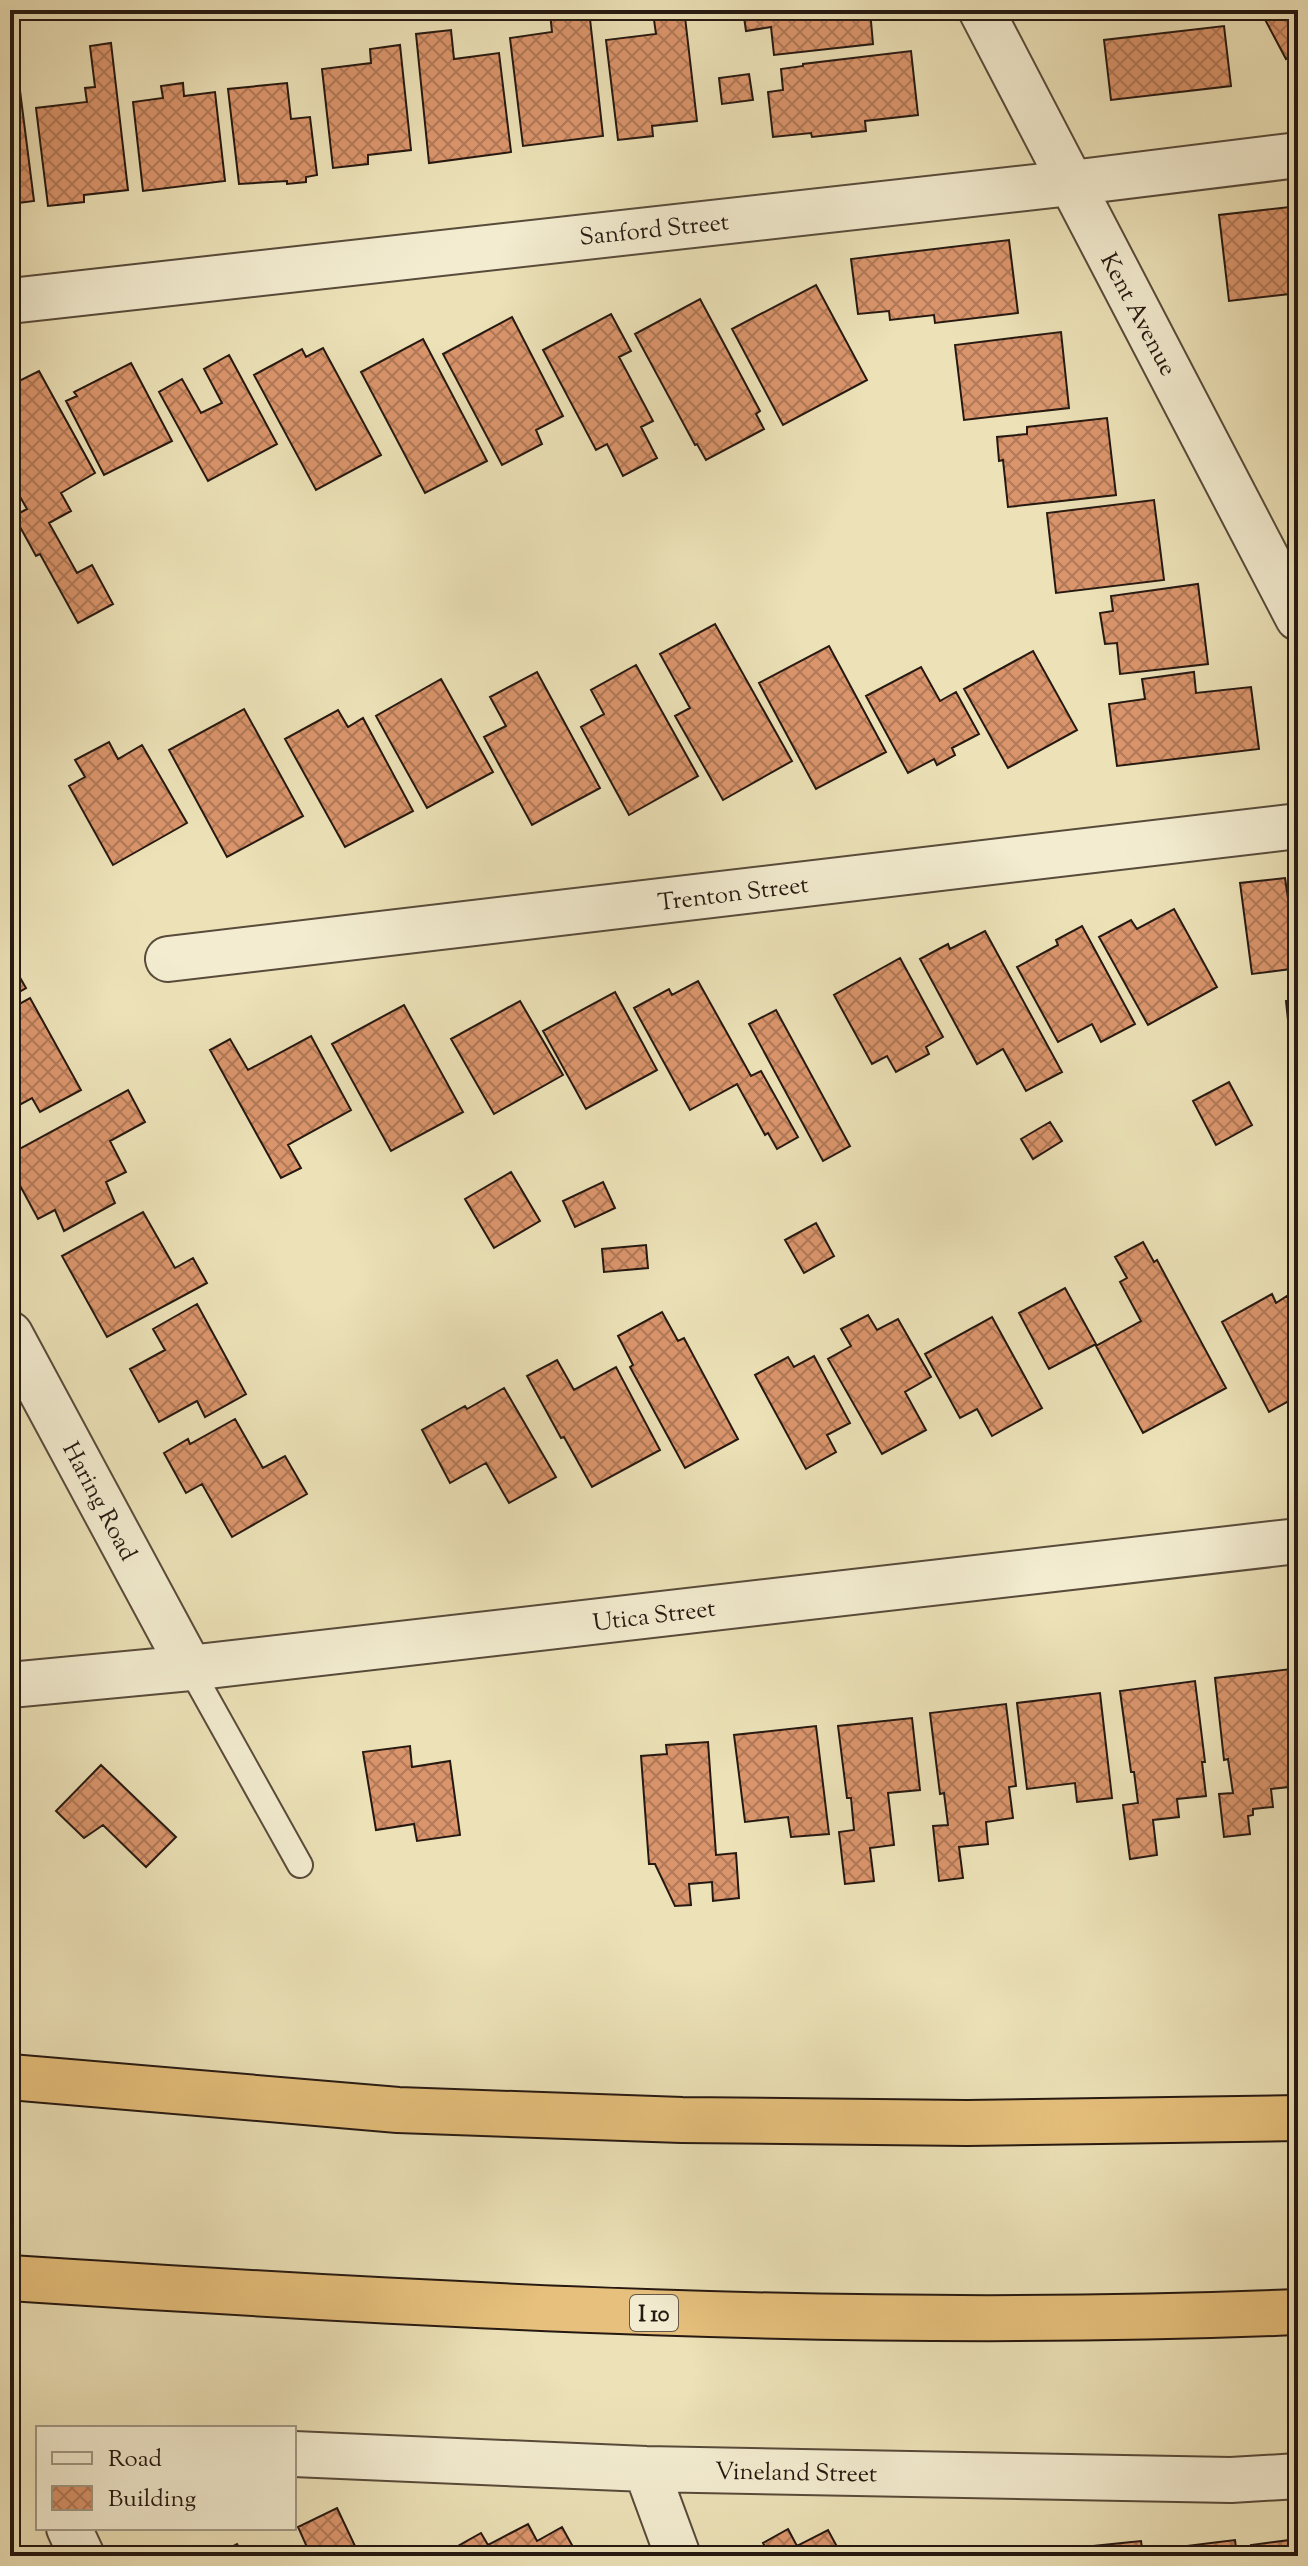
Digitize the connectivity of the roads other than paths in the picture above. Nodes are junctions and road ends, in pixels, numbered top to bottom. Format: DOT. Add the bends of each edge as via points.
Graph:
graph roads {
  1 [pos="981,10"];
  2 [pos="1298,155"];
  3 [pos="1071,183"];
  4 [pos="10,301"];
  5 [pos="1298,618"];
  6 [pos="1298,826"];
  7 [pos="168,959"];
  8 [pos="10,1334"];
  9 [pos="1298,1541"];
  10 [pos="190,1668"];
  11 [pos="10,1685"];
  12 [pos="300,1865"];
  13 [pos="10,2077"];
  14 [pos="1298,2118"];
  15 [pos="10,2278"];
  16 [pos="1298,2312"];
  17 [pos="296,2454"];
  18 [pos="646,2469"];
  19 [pos="1298,2476"];
  20 [pos="70,2530"];
  21 [pos="82,2556"];
  22 [pos="678,2556"];
  1 -- 3 [label="street, Kent Avenue"];
  2 -- 3 [label="street, Sanford Street"];
  3 -- 4 [label="street, Sanford Street"];
  3 -- 5 [label="street, Kent Avenue"];
  6 -- 7 [label="street, Trenton Street"];
  8 -- 10 [label="street, Haring Road"];
  9 -- 10 [label="street, Utica Street"];
  10 -- 11 [label="street, Utica Street"];
  10 -- 12 [label="lane"];
  13 -- 14 [label="highway" via="398,2110 666,2120"];
  15 -- 16 [label="highway, I 10" via="432,2305 704,2315 974,2319"];
  17 -- 18 [label="street, Vineland Street"];
  18 -- 19 [label="street, Vineland Street" via="1231,2480"];
  18 -- 22 [label="street"];
  20 -- 21 [label="street"];
}
